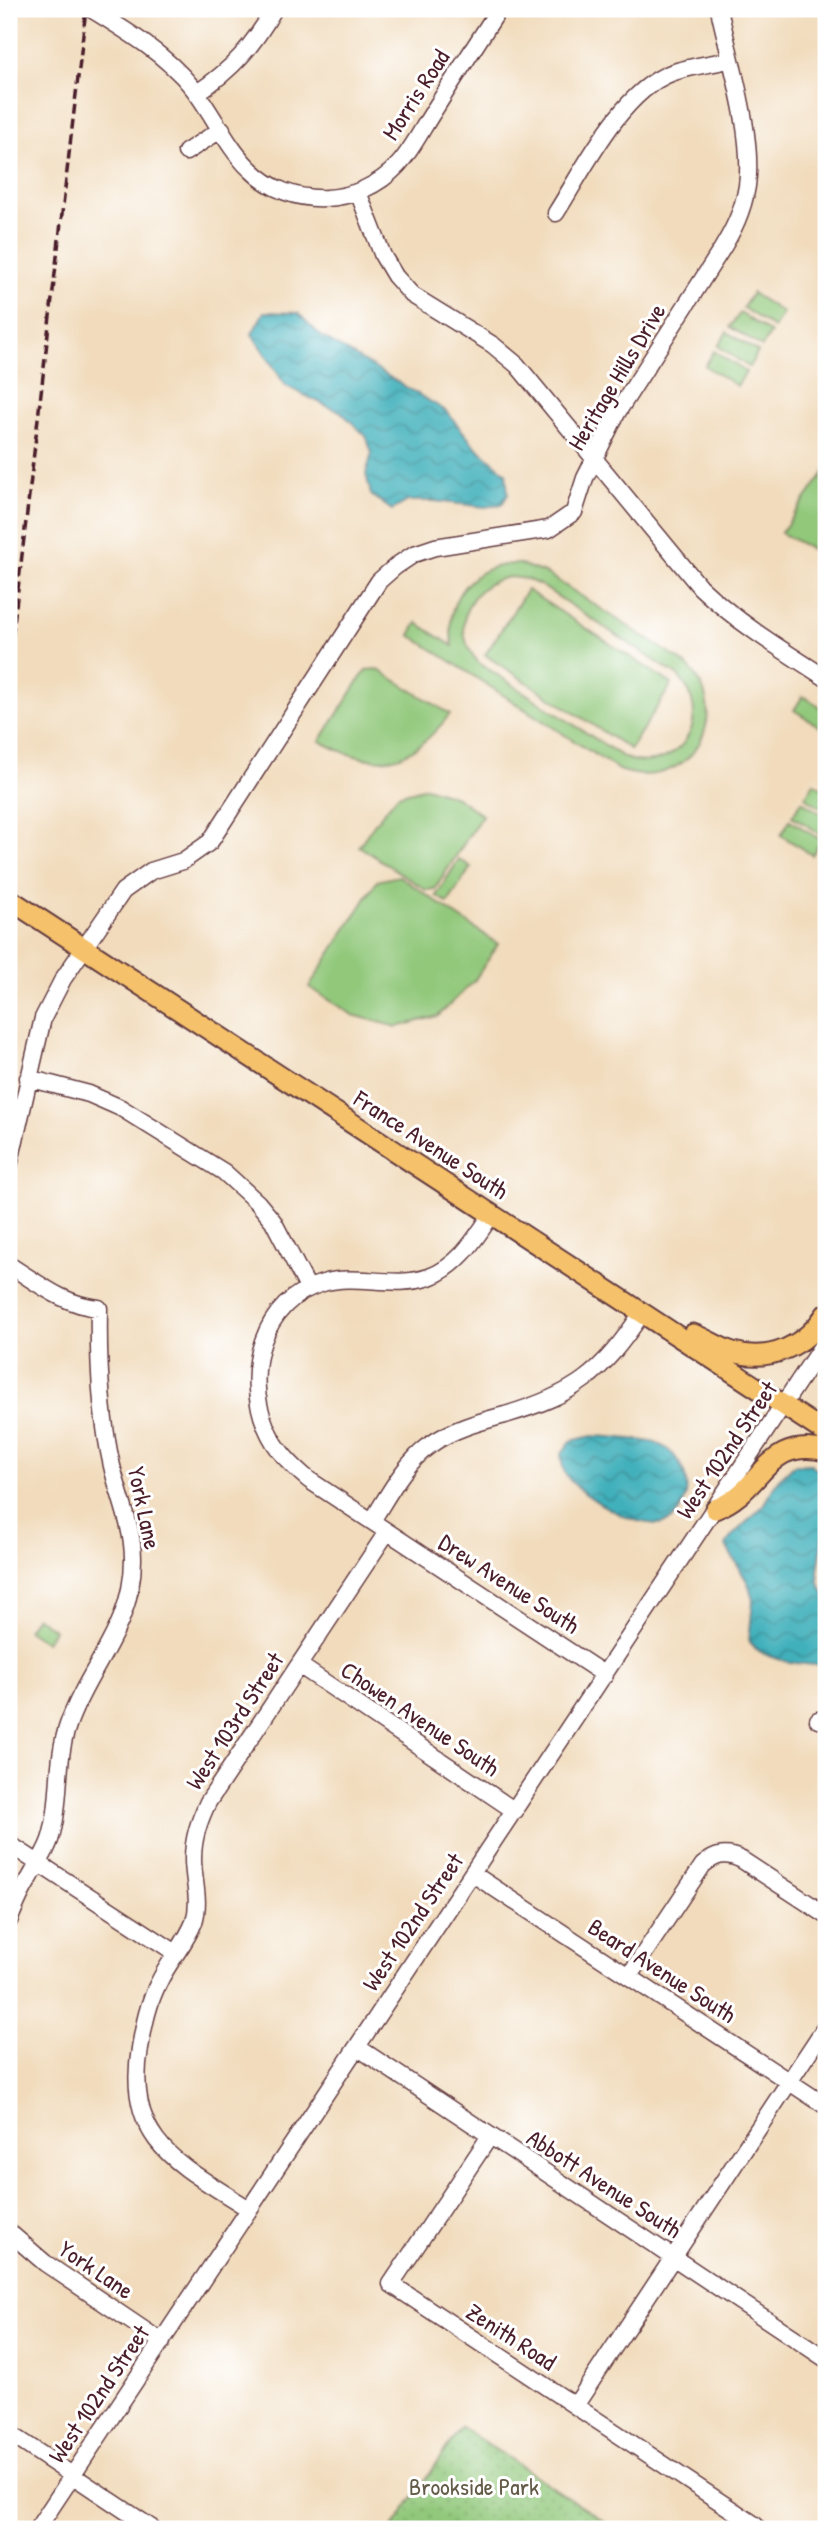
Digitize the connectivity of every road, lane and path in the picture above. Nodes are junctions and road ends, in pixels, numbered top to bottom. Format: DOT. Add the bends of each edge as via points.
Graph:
graph roads {
  1 [pos="92,9"];
  2 [pos="274,9"];
  3 [pos="499,9"];
  4 [pos="719,9"];
  5 [pos="109,14"];
  6 [pos="730,60"];
  7 [pos="197,93"];
  8 [pos="222,129"];
  9 [pos="186,152"];
  10 [pos="358,192"];
  11 [pos="556,213"];
  12 [pos="593,458"];
  13 [pos="826,678"];
  14 [pos="9,899"];
  15 [pos="83,948"];
  16 [pos="28,1078"];
  17 [pos="9,1166"];
  18 [pos="492,1214"];
  19 [pos="9,1265"];
  20 [pos="309,1287"];
  21 [pos="642,1313"];
  22 [pos="826,1314"];
  23 [pos="673,1333"];
  24 [pos="826,1340"];
  25 [pos="784,1405"];
  26 [pos="826,1433"];
  27 [pos="826,1451"];
  28 [pos="715,1509"];
  29 [pos="372,1521"];
  30 [pos="387,1532"];
  31 [pos="299,1665"];
  32 [pos="605,1675"];
  33 [pos="515,1811"];
  34 [pos="9,1844"];
  35 [pos="39,1864"];
  36 [pos="473,1874"];
  37 [pos="826,1914"];
  38 [pos="9,1921"];
  39 [pos="176,1953"];
  40 [pos="629,1976"];
  41 [pos="826,2026"];
  42 [pos="357,2048"];
  43 [pos="789,2082"];
  44 [pos="826,2106"];
  45 [pos="490,2136"];
  46 [pos="249,2209"];
  47 [pos="9,2232"];
  48 [pos="673,2256"];
  49 [pos="162,2342"];
  50 [pos="826,2359"];
  51 [pos="575,2406"];
  52 [pos="9,2434"];
  53 [pos="72,2476"];
  54 [pos="755,2525"];
  55 [pos="37,2529"];
  56 [pos="153,2529"];
  1 -- 5 [label="street"];
  2 -- 7 [label="street" via="240,60"];
  3 -- 10 [label="street, Morris Road" via="398,165"];
  4 -- 6 [label="street, Heritage Hills Drive"];
  5 -- 7 [label="street" via="173,66"];
  6 -- 11 [label="street" via="670,73 632,99"];
  6 -- 12 [label="street, Heritage Hills Drive" via="748,144 742,209 733,232"];
  7 -- 8 [label="street"];
  8 -- 9 [label="street"];
  8 -- 10 [label="street" via="250,169 282,191 320,199"];
  10 -- 12 [label="street" via="383,256 412,295 494,345 517,365"];
  12 -- 13 [label="street" via="700,587 750,629"];
  12 -- 15 [label="street, Heritage Hills Drive" via="574,512 563,522 534,533 435,547 414,554 379,581 210,842 183,861 151,871 123,891"];
  14 -- 15 [label="main road, France Avenue South"];
  15 -- 16 [label="street, Heritage Hills Drive" via="43,1018"];
  15 -- 18 [label="main road, France Avenue South"];
  16 -- 17 [label="street, Heritage Hills Drive"];
  16 -- 20 [label="street" via="121,1108 223,1172 273,1221"];
  18 -- 20 [label="street" via="462,1255 430,1276 393,1282 345,1280"];
  18 -- 21 [label="main road, France Avenue South"];
  19 -- 35 [label="street, York Lane" via="69,1302 99,1308 105,1431 133,1557 127,1608 67,1726 50,1839"];
  20 -- 29 [label="street" via="277,1313 264,1337 256,1382 259,1405 274,1444 292,1465"];
  21 -- 23 [label="main road, France Avenue South"];
  21 -- 29 [label="street" via="610,1359 573,1388 531,1407 451,1432 431,1444 399,1478"];
  22 -- 23 [label="main road" via="796,1346 765,1355 735,1353 689,1333"];
  23 -- 25 [label="main road, France Avenue South"];
  24 -- 25 [label="street, West 102nd Street"];
  25 -- 26 [label="main road, France Avenue South"];
  25 -- 28 [label="street, West 102nd Street"];
  27 -- 28 [label="main road" via="809,1447 776,1457 743,1493"];
  28 -- 32 [label="street, West 102nd Street"];
  29 -- 30 [label="street, Drew Avenue South"];
  30 -- 31 [label="street, West 103rd Street"];
  30 -- 32 [label="street, Drew Avenue South"];
  31 -- 33 [label="street, Chowen Avenue South"];
  31 -- 39 [label="street, West 103rd Street" via="199,1821 193,1860 197,1910"];
  32 -- 33 [label="street, West 102nd Street"];
  33 -- 36 [label="street, West 102nd Street"];
  34 -- 35 [label="street"];
  35 -- 38 [label="street, York Lane"];
  35 -- 39 [label="street"];
  36 -- 40 [label="street, Beard Avenue South"];
  36 -- 42 [label="street, West 102nd Street"];
  37 -- 40 [label="street" via="742,1860 722,1854 703,1865"];
  39 -- 46 [label="street, West 103rd Street" via="145,2019 137,2097 152,2136 174,2159"];
  40 -- 43 [label="street, Beard Avenue South"];
  41 -- 43 [label="street"];
  42 -- 45 [label="street, Abbott Avenue South"];
  42 -- 46 [label="street, West 102nd Street"];
  43 -- 44 [label="street, Beard Avenue South"];
  43 -- 48 [label="street"];
  45 -- 48 [label="street, Abbott Avenue South"];
  45 -- 51 [label="street, Zenith Road" via="391,2284"];
  46 -- 49 [label="street, West 102nd Street"];
  47 -- 49 [label="street, York Lane" via="45,2263"];
  48 -- 50 [label="street, Abbott Avenue South"];
  48 -- 51 [label="street"];
  49 -- 53 [label="street, West 102nd Street"];
  51 -- 54 [label="street, Zenith Road"];
  52 -- 53 [label="street"];
  53 -- 55 [label="street, West 102nd Street"];
  53 -- 56 [label="street"];
}
